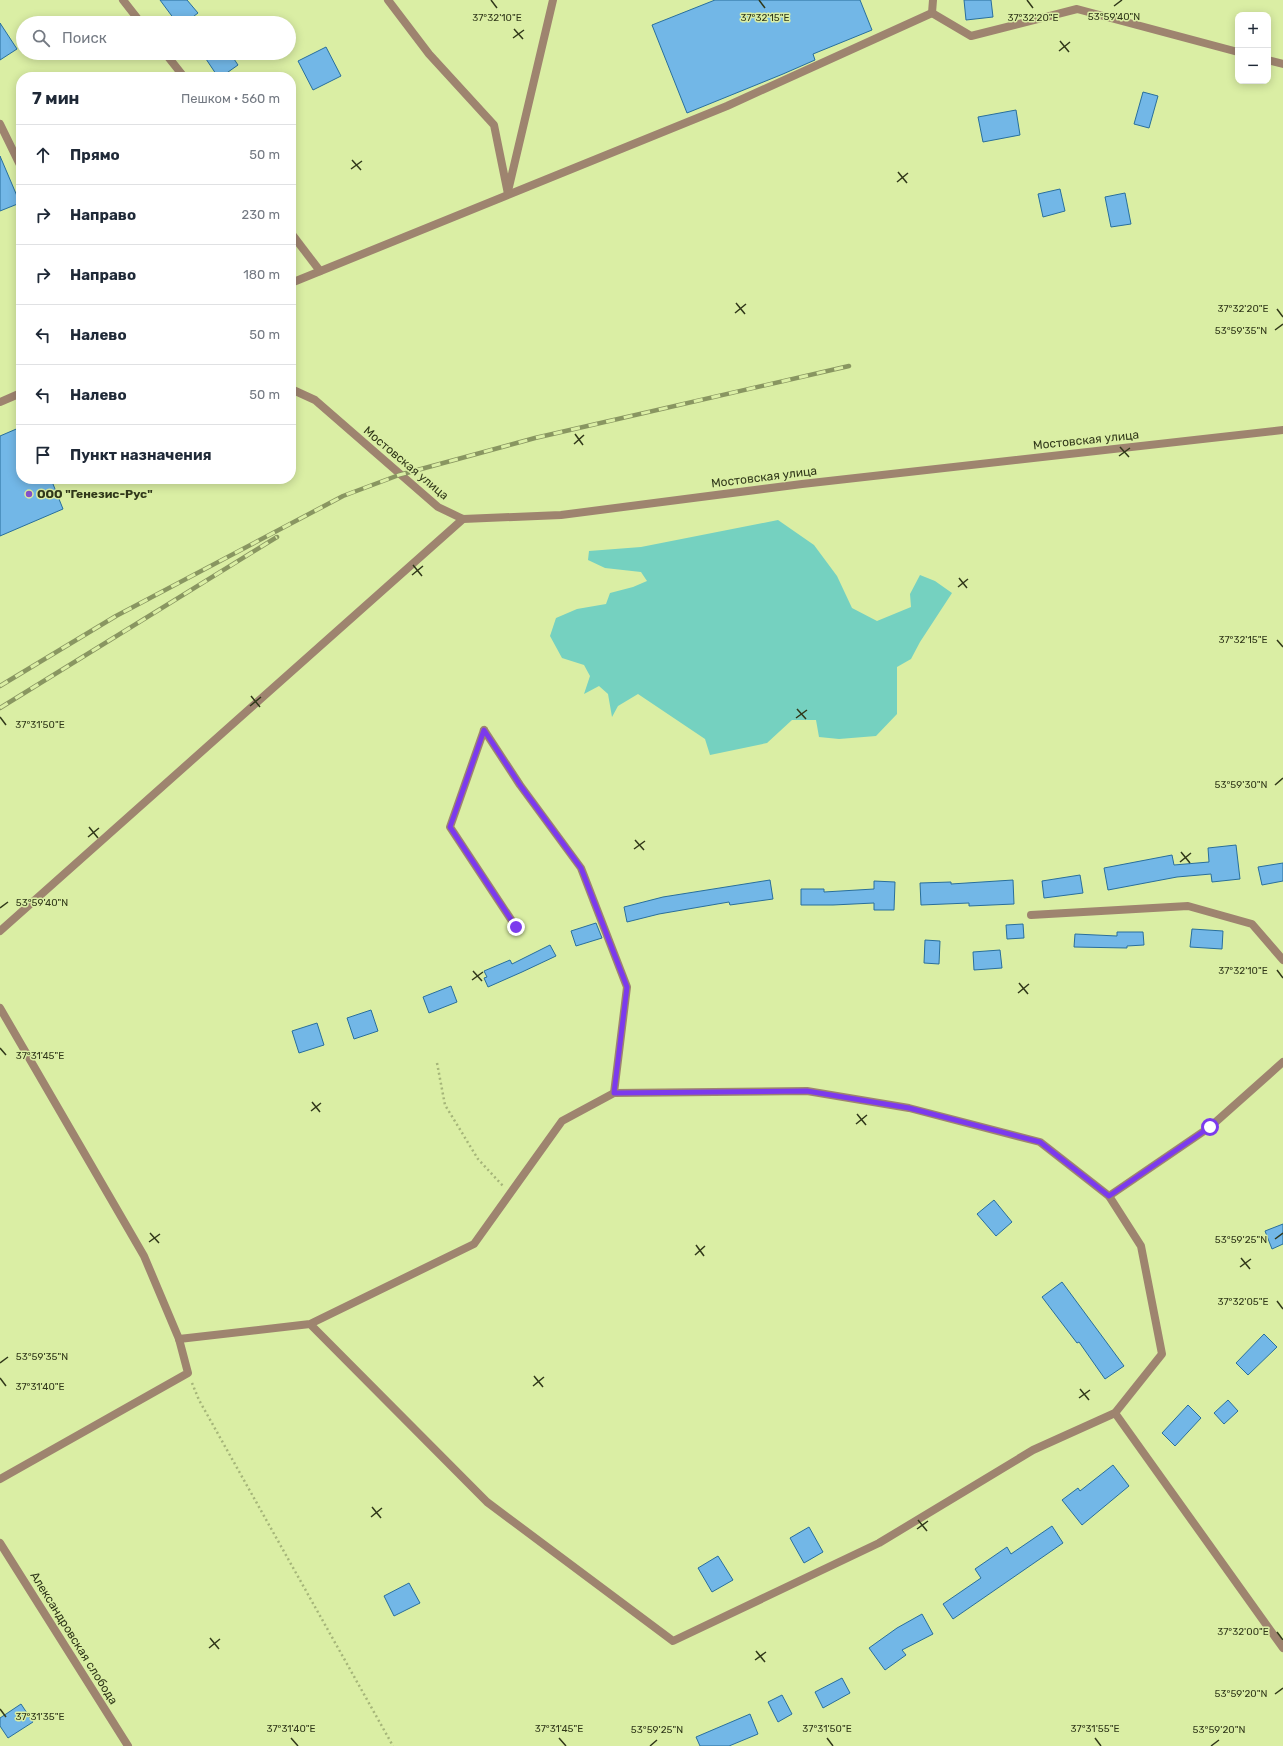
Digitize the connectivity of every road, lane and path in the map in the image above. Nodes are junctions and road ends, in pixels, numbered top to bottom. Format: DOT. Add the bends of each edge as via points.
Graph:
graph roads {
  1 [pos="123,0"];
  2 [pos="388,0"];
  3 [pos="553,0"];
  4 [pos="933,0"];
  5 [pos="932,13"];
  6 [pos="136,16"];
  7 [pos="1235,51"];
  8 [pos="171,60"];
  9 [pos="1271,61"];
  10 [pos="1283,64"];
  11 [pos="180,72"];
  12 [pos="0,124"];
  13 [pos="16,157"];
  14 [pos="508,194"];
  15 [pos="296,240"];
  16 [pos="320,271"];
  17 [pos="296,281"];
  18 [pos="296,391"];
  19 [pos="16,395"];
  20 [pos="0,402"];
  21 [pos="1283,430"];
  22 [pos="463,518"];
  23 [pos="1031,915"];
  24 [pos="516,927"];
  25 [pos="0,931"];
  26 [pos="1283,960"];
  27 [pos="0,1008"];
  28 [pos="1283,1062"];
  29 [pos="437,1063"];
  30 [pos="614,1093"];
  31 [pos="509,1194"];
  32 [pos="1109,1196"];
  33 [pos="310,1324"];
  34 [pos="179,1339"];
  35 [pos="188,1373"];
  36 [pos="1115,1413"];
  37 [pos="0,1479"];
  38 [pos="0,1543"];
  39 [pos="1283,1648"];
  40 [pos="128,1746"];
  41 [pos="393,1746"];
  1 -- 6 [label="street"];
  2 -- 14 [label="street" via="429,54 494,125"];
  3 -- 14 [label="street"];
  4 -- 5 [label="street"];
  5 -- 7 [label="street" via="971,36 1077,9"];
  5 -- 14 [label="street" via="727,106"];
  8 -- 11 [label="street"];
  9 -- 10 [label="street"];
  12 -- 13 [label="street"];
  14 -- 16 [label="street"];
  15 -- 16 [label="street"];
  16 -- 17 [label="street"];
  18 -- 22 [label="street, Мостовская улица" via="315,400 438,507"];
  19 -- 20 [label="street"];
  21 -- 22 [label="street, Мостовская улица" via="802,484 562,515"];
  22 -- 25 [label="street"];
  23 -- 26 [label="street" via="1188,906 1252,924"];
  24 -- 30 [label="street" via="450,827 484,730 520,785 581,868 627,987"];
  27 -- 34 [label="street" via="144,1256"];
  28 -- 32 [label="street" via="1210,1127"];
  29 -- 31 [label="path" via="445,1105 478,1159"];
  30 -- 31 [label="street" via="562,1121"];
  30 -- 32 [label="street" via="807,1091 909,1108 1040,1142"];
  31 -- 33 [label="street" via="474,1244"];
  32 -- 36 [label="street" via="1141,1246 1162,1354"];
  33 -- 34 [label="street"];
  33 -- 36 [label="street" via="487,1502 673,1641 879,1543 1033,1450"];
  34 -- 35 [label="street"];
  35 -- 37 [label="street"];
  35 -- 41 [label="path" via="199,1400"];
  36 -- 39 [label="street"];
  38 -- 40 [label="street, Александровская слобода"];
}
